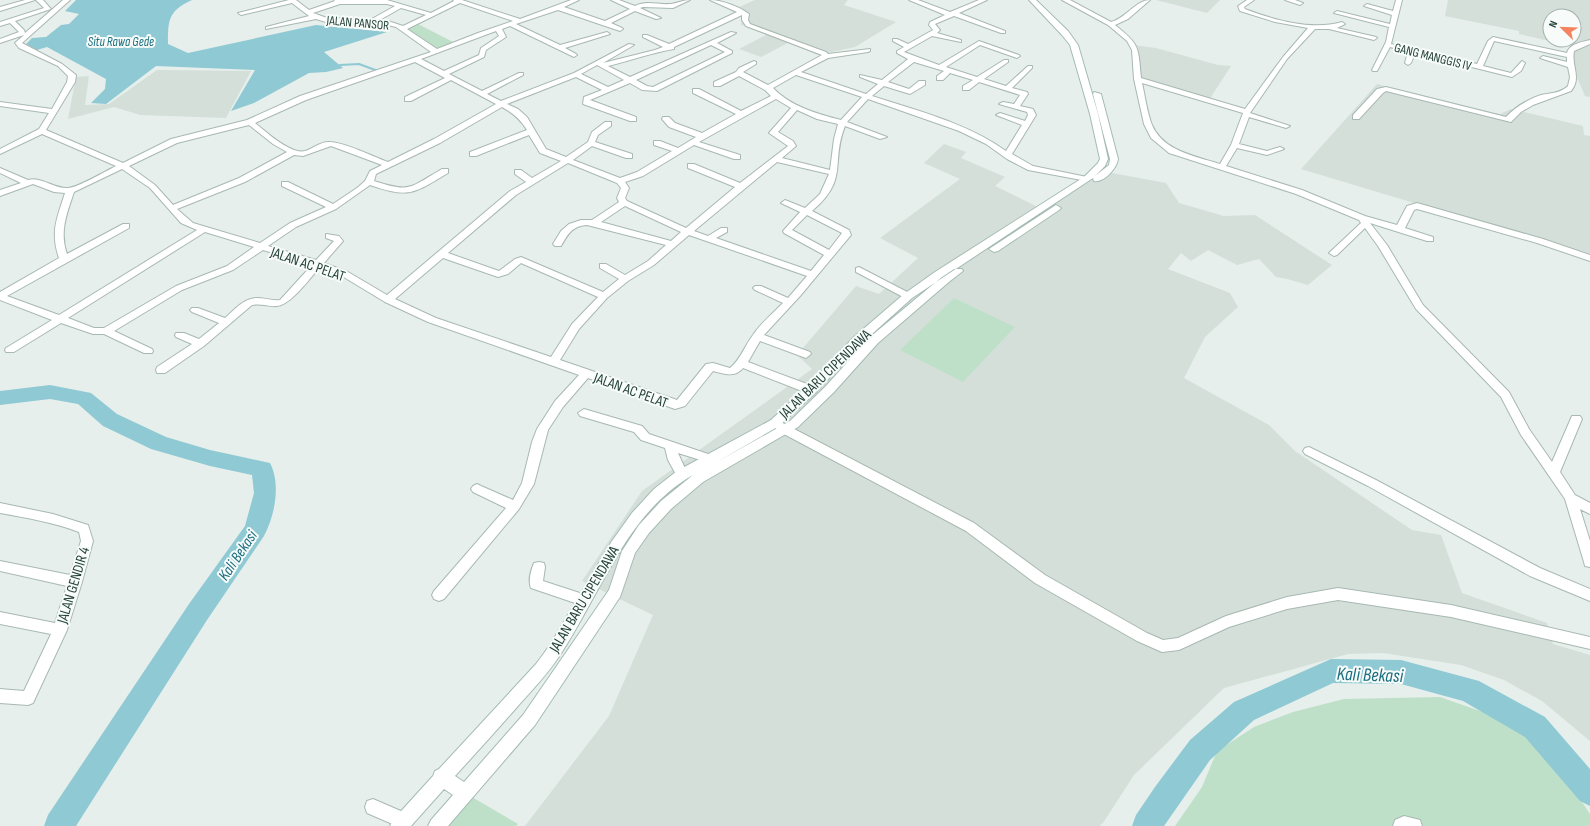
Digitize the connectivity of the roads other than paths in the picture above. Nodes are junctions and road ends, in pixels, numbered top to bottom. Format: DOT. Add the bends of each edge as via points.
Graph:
graph roads {
  1 [pos="32,0"];
  2 [pos="39,0"];
  3 [pos="67,0"];
  4 [pos="482,0"];
  5 [pos="576,0"];
  6 [pos="614,0"];
  7 [pos="687,0"];
  8 [pos="713,0"];
  9 [pos="912,0"];
  10 [pos="984,0"];
  11 [pos="1032,0"];
  12 [pos="1042,0"];
  13 [pos="1065,0"];
  14 [pos="1147,0"];
  15 [pos="1251,0"];
  16 [pos="1288,0"];
  17 [pos="1399,0"];
  18 [pos="293,1"];
  19 [pos="338,1"];
  20 [pos="389,1"];
  21 [pos="458,1"];
  22 [pos="1300,3"];
  23 [pos="470,5"];
  24 [pos="1367,6"];
  25 [pos="399,7"];
  26 [pos="559,8"];
  27 [pos="633,8"];
  28 [pos="0,9"];
  29 [pos="743,12"];
  30 [pos="240,13"];
  31 [pos="307,13"];
  32 [pos="951,13"];
  33 [pos="1337,14"];
  34 [pos="1395,14"];
  35 [pos="432,15"];
  36 [pos="315,17"];
  37 [pos="658,18"];
  38 [pos="11,21"];
  39 [pos="519,21"];
  40 [pos="368,23"];
  41 [pos="606,23"];
  42 [pos="0,24"];
  43 [pos="510,24"];
  44 [pos="1110,24"];
  45 [pos="1342,24"];
  46 [pos="1392,26"];
  47 [pos="268,28"];
  48 [pos="498,28"];
  49 [pos="1312,28"];
  50 [pos="402,29"];
  51 [pos="620,29"];
  52 [pos="1332,29"];
  53 [pos="1003,32"];
  54 [pos="733,33"];
  55 [pos="607,34"];
  56 [pos="933,34"];
  57 [pos="645,36"];
  58 [pos="1374,38"];
  59 [pos="895,40"];
  60 [pos="0,41"];
  61 [pos="959,41"];
  62 [pos="1590,42"];
  63 [pos="712,43"];
  64 [pos="1512,43"];
  65 [pos="631,45"];
  66 [pos="1388,45"];
  67 [pos="668,46"];
  68 [pos="908,46"];
  69 [pos="558,48"];
  70 [pos="1432,48"];
  71 [pos="868,50"];
  72 [pos="1412,51"];
  73 [pos="436,52"];
  74 [pos="687,54"];
  75 [pos="1426,54"];
  76 [pos="574,55"];
  77 [pos="826,56"];
  78 [pos="1017,56"];
  79 [pos="1570,56"];
  80 [pos="1082,57"];
  81 [pos="415,60"];
  82 [pos="913,60"];
  83 [pos="1006,61"];
  84 [pos="754,63"];
  85 [pos="1408,63"];
  86 [pos="600,64"];
  87 [pos="1522,64"];
  88 [pos="1570,65"];
  89 [pos="940,67"];
  90 [pos="1030,67"];
  91 [pos="1479,67"];
  92 [pos="950,70"];
  93 [pos="1375,70"];
  94 [pos="740,73"];
  95 [pos="796,73"];
  96 [pos="521,74"];
  97 [pos="576,74"];
  98 [pos="448,75"];
  99 [pos="862,76"];
  100 [pos="940,78"];
  101 [pos="1138,79"];
  102 [pos="631,80"];
  103 [pos="979,80"];
  104 [pos="922,83"];
  105 [pos="717,84"];
  106 [pos="882,84"];
  107 [pos="768,88"];
  108 [pos="966,88"];
  109 [pos="1007,89"];
  110 [pos="608,90"];
  111 [pos="696,91"];
  112 [pos="483,93"];
  113 [pos="776,96"];
  114 [pos="867,97"];
  115 [pos="408,99"];
  116 [pos="503,103"];
  117 [pos="0,104"];
  118 [pos="1003,104"];
  119 [pos="796,107"];
  120 [pos="1016,108"];
  121 [pos="54,111"];
  122 [pos="1246,113"];
  123 [pos="741,114"];
  124 [pos="1098,114"];
  125 [pos="1000,115"];
  126 [pos="1356,117"];
  127 [pos="632,118"];
  128 [pos="666,120"];
  129 [pos="250,122"];
  130 [pos="843,123"];
  131 [pos="608,124"];
  132 [pos="1027,124"];
  133 [pos="1286,126"];
  134 [pos="532,131"];
  135 [pos="42,132"];
  136 [pos="702,136"];
  137 [pos="883,137"];
  138 [pos="693,142"];
  139 [pos="591,143"];
  140 [pos="656,143"];
  141 [pos="1235,145"];
  142 [pos="1280,149"];
  143 [pos="679,151"];
  144 [pos="0,152"];
  145 [pos="292,153"];
  146 [pos="473,154"];
  147 [pos="1007,155"];
  148 [pos="629,156"];
  149 [pos="737,157"];
  150 [pos="774,159"];
  151 [pos="566,161"];
  152 [pos="122,165"];
  153 [pos="388,165"];
  154 [pos="691,166"];
  155 [pos="1221,168"];
  156 [pos="0,170"];
  157 [pos="445,170"];
  158 [pos="518,172"];
  159 [pos="834,173"];
  160 [pos="1087,179"];
  161 [pos="620,181"];
  162 [pos="26,182"];
  163 [pos="369,182"];
  164 [pos="532,182"];
  165 [pos="285,184"];
  166 [pos="740,186"];
  167 [pos="70,191"];
  168 [pos="0,193"];
  169 [pos="624,203"];
  170 [pos="784,203"];
  171 [pos="333,207"];
  172 [pos="172,208"];
  173 [pos="807,212"];
  174 [pos="1364,221"];
  175 [pos="594,223"];
  176 [pos="126,226"];
  177 [pos="203,230"];
  178 [pos="724,230"];
  179 [pos="1400,230"];
  180 [pos="686,231"];
  181 [pos="330,236"];
  182 [pos="709,238"];
  183 [pos="1430,240"];
  184 [pos="558,244"];
  185 [pos="671,244"];
  186 [pos="259,247"];
  187 [pos="1334,253"];
  188 [pos="441,254"];
  189 [pos="829,254"];
  190 [pos="1590,258"];
  191 [pos="64,259"];
  192 [pos="316,264"];
  193 [pos="603,266"];
  194 [pos="859,270"];
  195 [pos="812,275"];
  196 [pos="626,279"];
  197 [pos="758,288"];
  198 [pos="604,296"];
  199 [pos="0,297"];
  200 [pos="388,300"];
  201 [pos="904,300"];
  202 [pos="790,302"];
  203 [pos="912,308"];
  204 [pos="195,310"];
  205 [pos="62,319"];
  206 [pos="226,322"];
  207 [pos="106,331"];
  208 [pos="180,335"];
  209 [pos="758,336"];
  210 [pos="200,344"];
  211 [pos="10,350"];
  212 [pos="148,351"];
  213 [pos="806,354"];
  214 [pos="554,362"];
  215 [pos="741,363"];
  216 [pos="161,370"];
  217 [pos="586,374"];
  218 [pos="811,390"];
  219 [pos="584,413"];
  220 [pos="1576,419"];
  221 [pos="780,427"];
  222 [pos="670,444"];
  223 [pos="1309,451"];
  224 [pos="710,459"];
  225 [pos="1554,472"];
  226 [pos="682,474"];
  227 [pos="477,489"];
  228 [pos="1571,498"];
  229 [pos="515,506"];
  230 [pos="0,508"];
  231 [pos="1590,509"];
  232 [pos="1590,562"];
  233 [pos="0,566"];
  234 [pos="539,567"];
  235 [pos="76,582"];
  236 [pos="1590,595"];
  237 [pos="439,596"];
  238 [pos="584,600"];
  239 [pos="0,618"];
  240 [pos="60,630"];
  241 [pos="1590,643"];
  242 [pos="1,697"];
  243 [pos="441,778"];
  244 [pos="465,793"];
  245 [pos="372,807"];
  246 [pos="401,823"];
  247 [pos="437,826"];
  248 [pos="1401,826"];
  249 [pos="1414,826"];
  1 -- 28 [label="street"];
  2 -- 38 [label="street" via="48,8 44,12"];
  3 -- 121 [label="street" via="18,43 60,65 72,75 71,82"];
  4 -- 23 [label="street"];
  5 -- 26 [label="street"];
  6 -- 27 [label="street"];
  7 -- 27 [label="street" via="673,6 644,5"];
  8 -- 29 [label="street"];
  9 -- 32 [label="street"];
  10 -- 32 [label="street"];
  11 -- 80 [label="main road, JALAN BARU CIPENDAWA" via="1065,33"];
  12 -- 80 [label="main road, JALAN BARU CIPENDAWA" via="1074,34 1080,44"];
  13 -- 44 [label="street"];
  14 -- 44 [label="street" via="1128,18"];
  15 -- 49 [label="street" via="1241,6 1242,10"];
  16 -- 22 [label="street"];
  17 -- 34 [label="street"];
  18 -- 30 [label="street, JALAN PANSOR"];
  18 -- 31 [label="street, JALAN PANSOR"];
  19 -- 20 [label="street"];
  19 -- 31 [label="street"];
  20 -- 25 [label="street"];
  21 -- 23 [label="street"];
  21 -- 35 [label="street"];
  23 -- 39 [label="street"];
  24 -- 34 [label="street"];
  25 -- 35 [label="street"];
  25 -- 40 [label="street"];
  26 -- 39 [label="street"];
  26 -- 41 [label="street"];
  27 -- 37 [label="street"];
  27 -- 41 [label="street"];
  29 -- 67 [label="street"];
  29 -- 77 [label="street" via="747,14 745,19 748,25"];
  31 -- 36 [label="street, JALAN PANSOR"];
  32 -- 53 [label="street"];
  32 -- 56 [label="street" via="931,24 937,30"];
  33 -- 46 [label="street"];
  34 -- 46 [label="street"];
  35 -- 50 [label="street"];
  36 -- 40 [label="street, JALAN PANSOR" via="338,22"];
  36 -- 47 [label="street"];
  38 -- 42 [label="street"];
  38 -- 60 [label="street" via="22,31 18,36"];
  39 -- 43 [label="street"];
  40 -- 50 [label="street, JALAN PANSOR" via="388,23"];
  41 -- 51 [label="street"];
  43 -- 48 [label="street"];
  43 -- 69 [label="street"];
  44 -- 101 [label="street" via="1132,44"];
  45 -- 52 [label="street"];
  46 -- 66 [label="street"];
  48 -- 73 [label="street"];
  48 -- 98 [label="street" via="504,38 483,49 482,56"];
  49 -- 52 [label="street"];
  49 -- 122 [label="street" via="1285,58"];
  50 -- 73 [label="street, JALAN PANSOR"];
  52 -- 58 [label="street"];
  54 -- 63 [label="street"];
  55 -- 69 [label="street"];
  56 -- 61 [label="street"];
  56 -- 68 [label="street"];
  57 -- 67 [label="street"];
  59 -- 68 [label="street"];
  62 -- 79 [label="street" via="1574,47"];
  63 -- 74 [label="street"];
  63 -- 102 [label="street" via="730,52 654,89 645,88"];
  64 -- 79 [label="street, GANG MANGGIS IV"];
  64 -- 88 [label="street" via="1509,47 1511,49"];
  64 -- 91 [label="street, GANG MANGGIS IV" via="1493,39"];
  65 -- 86 [label="street"];
  66 -- 72 [label="street, GANG MANGGIS IV"];
  66 -- 93 [label="street"];
  67 -- 74 [label="street"];
  67 -- 86 [label="street" via="648,55"];
  68 -- 82 [label="street" via="899,53"];
  69 -- 76 [label="street"];
  70 -- 75 [label="street"];
  71 -- 77 [label="street"];
  72 -- 75 [label="street, GANG MANGGIS IV"];
  72 -- 85 [label="street"];
  73 -- 81 [label="street"];
  74 -- 102 [label="street"];
  75 -- 91 [label="street, GANG MANGGIS IV"];
  77 -- 95 [label="street"];
  78 -- 89 [label="street" via="978,44"];
  79 -- 88 [label="street"];
  80 -- 124 [label="main road, JALAN BARU CIPENDAWA"];
  81 -- 98 [label="street"];
  81 -- 129 [label="street" via="303,98"];
  82 -- 89 [label="street"];
  82 -- 106 [label="street"];
  83 -- 103 [label="street"];
  84 -- 94 [label="street" via="741,69"];
  86 -- 97 [label="street"];
  86 -- 102 [label="street"];
  87 -- 91 [label="street, GANG MANGGIS IV" via="1512,75"];
  88 -- 126 [label="street" via="1573,82 1569,89 1563,93 1539,98 1514,113 1508,120 1386,89"];
  89 -- 92 [label="street"];
  90 -- 109 [label="street"];
  92 -- 100 [label="street"];
  92 -- 103 [label="street"];
  94 -- 105 [label="street"];
  94 -- 107 [label="street"];
  95 -- 107 [label="street"];
  95 -- 114 [label="street"];
  96 -- 112 [label="street"];
  97 -- 110 [label="street"];
  97 -- 116 [label="street"];
  98 -- 112 [label="street"];
  98 -- 115 [label="street"];
  99 -- 106 [label="street"];
  101 -- 122 [label="street"];
  101 -- 155 [label="street" via="1148,124 1154,136 1179,154"];
  102 -- 110 [label="street"];
  103 -- 108 [label="street"];
  103 -- 109 [label="street"];
  104 -- 106 [label="street" via="910,92"];
  106 -- 114 [label="street"];
  107 -- 113 [label="street"];
  109 -- 120 [label="street" via="1024,94"];
  110 -- 127 [label="street" via="587,99 586,102"];
  111 -- 123 [label="street"];
  112 -- 116 [label="street"];
  113 -- 119 [label="street"];
  113 -- 123 [label="street"];
  114 -- 130 [label="street"];
  114 -- 147 [label="street" via="962,129 989,142"];
  116 -- 134 [label="street" via="520,115"];
  116 -- 153 [label="street" via="437,141"];
  117 -- 121 [label="street"];
  118 -- 120 [label="street"];
  119 -- 130 [label="street" via="827,120"];
  119 -- 150 [label="street" via="773,133 792,144"];
  120 -- 132 [label="street" via="1032,113"];
  121 -- 135 [label="street"];
  122 -- 133 [label="street"];
  122 -- 141 [label="street"];
  123 -- 136 [label="street"];
  124 -- 160 [label="main road, JALAN BARU CIPENDAWA" via="1104,159"];
  124 -- 203 [label="main road, JALAN BARU CIPENDAWA" via="1114,159 1113,166 1022,232 946,279"];
  125 -- 132 [label="street"];
  128 -- 136 [label="street" via="672,125"];
  129 -- 145 [label="street"];
  129 -- 152 [label="street" via="174,141"];
  130 -- 137 [label="street"];
  130 -- 159 [label="street"];
  131 -- 139 [label="street" via="595,134"];
  132 -- 147 [label="street"];
  134 -- 146 [label="street"];
  134 -- 151 [label="street" via="543,151"];
  135 -- 144 [label="street"];
  135 -- 152 [label="street, JALAN AC PELAT"];
  136 -- 138 [label="street"];
  138 -- 143 [label="street"];
  138 -- 149 [label="street"];
  139 -- 148 [label="street"];
  139 -- 151 [label="street"];
  140 -- 143 [label="street"];
  141 -- 142 [label="street" via="1264,153"];
  141 -- 155 [label="street"];
  143 -- 161 [label="street" via="640,174"];
  145 -- 153 [label="street" via="303,154 332,144"];
  145 -- 172 [label="street" via="242,180"];
  147 -- 160 [label="street" via="1031,168"];
  150 -- 159 [label="street"];
  150 -- 166 [label="street"];
  151 -- 161 [label="street"];
  151 -- 164 [label="street"];
  152 -- 167 [label="street"];
  152 -- 172 [label="street, JALAN AC PELAT" via="147,182"];
  153 -- 163 [label="street" via="374,173"];
  154 -- 166 [label="street"];
  155 -- 174 [label="street" via="1299,192"];
  156 -- 162 [label="street"];
  157 -- 163 [label="street" via="406,192"];
  158 -- 164 [label="street"];
  159 -- 173 [label="street" via="828,189"];
  160 -- 201 [label="main road, JALAN BARU CIPENDAWA" via="939,274"];
  161 -- 169 [label="street" via="625,188 621,198"];
  162 -- 167 [label="street" via="33,180 57,190"];
  162 -- 168 [label="street"];
  163 -- 171 [label="street"];
  164 -- 188 [label="street" via="513,193"];
  165 -- 171 [label="street"];
  166 -- 180 [label="street"];
  167 -- 191 [label="street" via="57,231 58,244"];
  169 -- 175 [label="street"];
  169 -- 180 [label="street"];
  170 -- 173 [label="street"];
  171 -- 186 [label="street" via="293,225"];
  172 -- 177 [label="street, JALAN AC PELAT" via="185,223"];
  173 -- 189 [label="street" via="847,233"];
  173 -- 189 [label="street" via="787,231"];
  174 -- 179 [label="street"];
  174 -- 187 [label="street"];
  174 -- 225 [label="street" via="1382,245 1419,307 1505,394 1525,432"];
  175 -- 184 [label="street" via="582,222 572,225 562,235"];
  175 -- 185 [label="street"];
  176 -- 191 [label="street"];
  177 -- 186 [label="street, JALAN AC PELAT"];
  177 -- 205 [label="street"];
  178 -- 182 [label="street"];
  179 -- 183 [label="street"];
  179 -- 190 [label="street" via="1410,208 1416,206"];
  180 -- 182 [label="street"];
  180 -- 185 [label="street"];
  181 -- 192 [label="street" via="338,241"];
  182 -- 195 [label="street"];
  185 -- 196 [label="street" via="649,264"];
  186 -- 192 [label="street, JALAN AC PELAT"];
  186 -- 207 [label="street" via="222,272 179,288"];
  188 -- 198 [label="street" via="498,274 522,260"];
  188 -- 200 [label="street"];
  189 -- 195 [label="street"];
  191 -- 199 [label="street"];
  192 -- 200 [label="street, JALAN AC PELAT" via="345,274"];
  192 -- 206 [label="street" via="283,302 278,304 256,300"];
  193 -- 196 [label="street"];
  194 -- 201 [label="street"];
  195 -- 202 [label="street"];
  196 -- 198 [label="street"];
  197 -- 202 [label="street"];
  198 -- 214 [label="street" via="571,333"];
  199 -- 205 [label="street"];
  200 -- 214 [label="street, JALAN AC PELAT" via="450,328"];
  201 -- 203 [label="main road"];
  201 -- 218 [label="main road, JALAN BARU CIPENDAWA" via="858,340"];
  202 -- 209 [label="street"];
  203 -- 221 [label="main road, JALAN BARU CIPENDAWA" via="874,340 830,389"];
  204 -- 206 [label="street"];
  205 -- 207 [label="street" via="93,331"];
  205 -- 211 [label="street"];
  206 -- 210 [label="street"];
  207 -- 212 [label="street"];
  208 -- 210 [label="street"];
  209 -- 213 [label="street"];
  209 -- 215 [label="street"];
  210 -- 216 [label="street"];
  214 -- 217 [label="street, JALAN AC PELAT"];
  215 -- 217 [label="street, JALAN AC PELAT" via="729,372 710,367 680,403 675,405"];
  215 -- 218 [label="street"];
  217 -- 229 [label="street" via="559,404 543,429 528,484"];
  218 -- 221 [label="main road, JALAN BARU CIPENDAWA"];
  219 -- 222 [label="street" via="638,429 645,437"];
  220 -- 225 [label="street"];
  221 -- 224 [label="main road, JALAN BARU CIPENDAWA"];
  221 -- 241 [label="street" via="970,527 1040,579 1162,646 1179,644 1226,622 1287,603 1338,594 1451,612"];
  221 -- 244 [label="main road, JALAN BARU CIPENDAWA" via="698,478 666,505 644,529 629,551 615,593 530,720"];
  222 -- 224 [label="street"];
  222 -- 226 [label="street" via="674,460"];
  223 -- 236 [label="street" via="1535,572"];
  224 -- 226 [label="main road, JALAN BARU CIPENDAWA"];
  225 -- 228 [label="street"];
  226 -- 238 [label="main road, JALAN BARU CIPENDAWA" via="636,517"];
  227 -- 229 [label="street"];
  228 -- 231 [label="street"];
  228 -- 232 [label="street"];
  229 -- 237 [label="street"];
  230 -- 235 [label="street, JALAN GENDIR 4" via="46,516 84,529 87,541"];
  233 -- 235 [label="street"];
  234 -- 238 [label="street" via="536,584"];
  235 -- 240 [label="street, JALAN GENDIR 4"];
  238 -- 243 [label="main road, JALAN BARU CIPENDAWA" via="541,669"];
  239 -- 240 [label="street"];
  240 -- 242 [label="street, JALAN GENDIR 4" via="28,698"];
  243 -- 244 [label="main road"];
  243 -- 246 [label="main road, JALAN BARU CIPENDAWA"];
  244 -- 247 [label="main road, JALAN BARU CIPENDAWA"];
  245 -- 246 [label="street"];
  248 -- 249 [label="street"];
}
